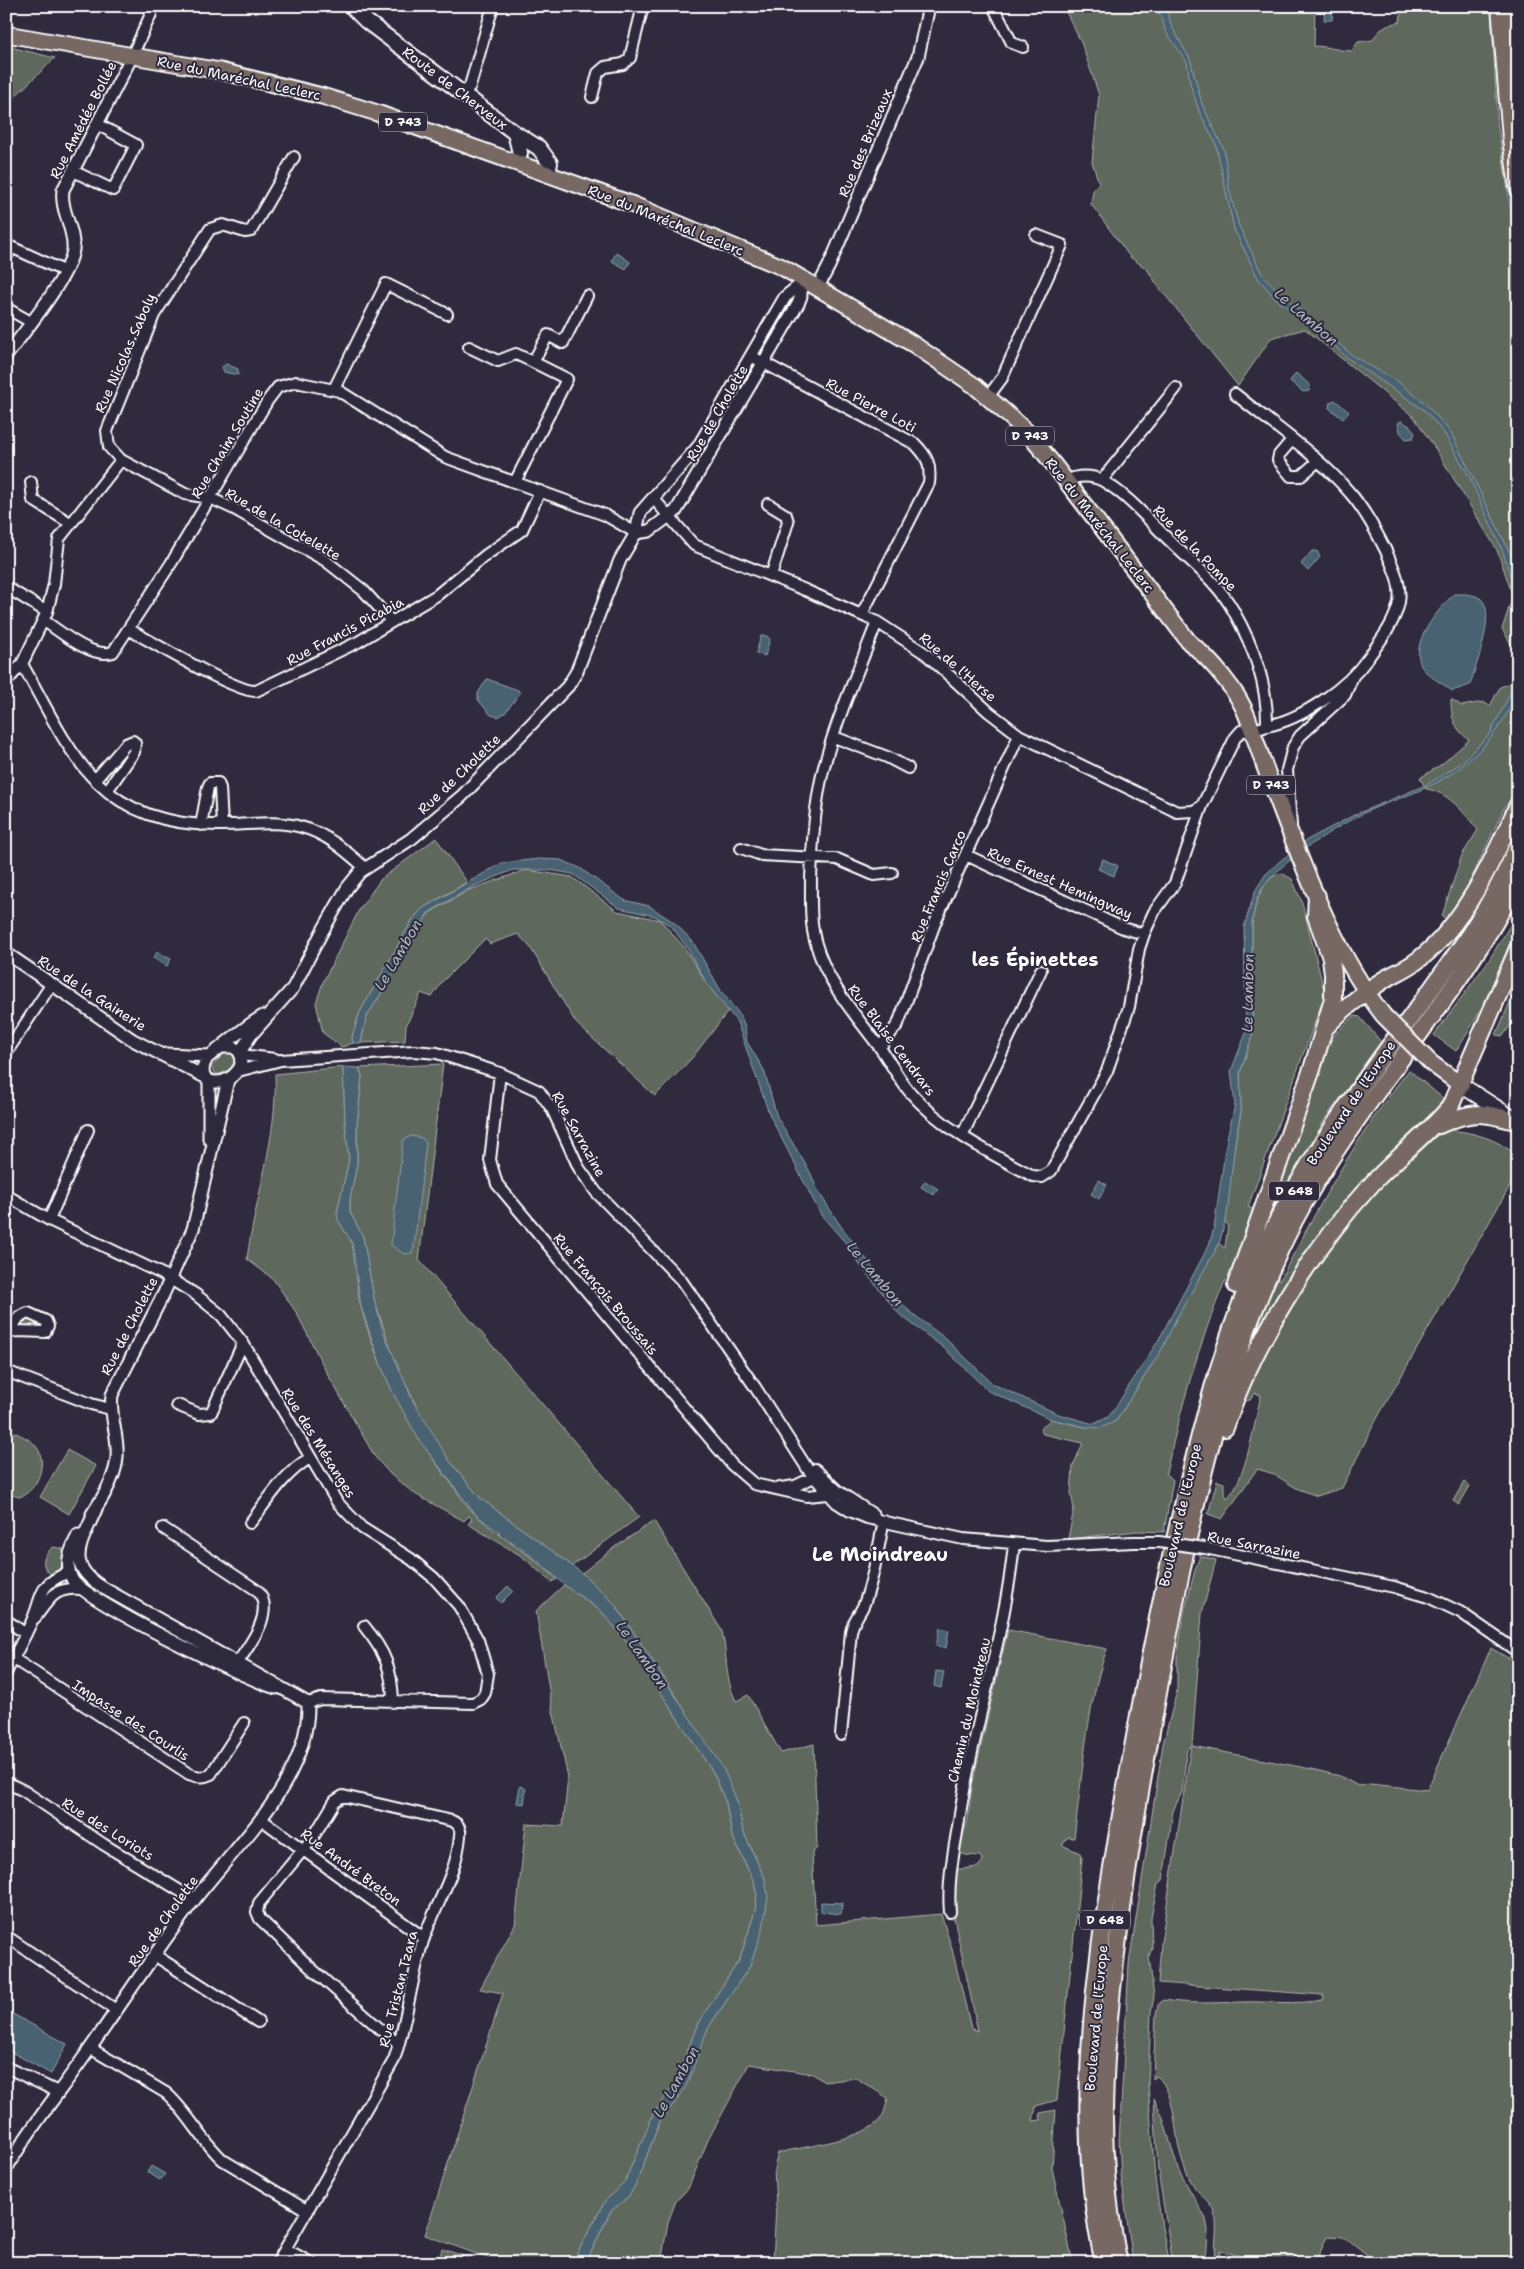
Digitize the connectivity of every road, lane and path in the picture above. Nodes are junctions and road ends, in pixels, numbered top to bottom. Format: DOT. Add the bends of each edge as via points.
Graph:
graph roads {
  1 [pos="352,6"];
  2 [pos="493,6"];
  3 [pos="643,6"];
  4 [pos="929,6"];
  5 [pos="993,6"];
  6 [pos="1500,6"];
  7 [pos="1516,6"];
  8 [pos="151,14"];
  9 [pos="6,34"];
  10 [pos="1518,45"];
  11 [pos="1023,47"];
  12 [pos="132,56"];
  13 [pos="463,95"];
  14 [pos="592,96"];
  15 [pos="97,124"];
  16 [pos="515,133"];
  17 [pos="294,156"];
  18 [pos="516,162"];
  19 [pos="73,171"];
  20 [pos="548,174"];
  21 [pos="1518,187"];
  22 [pos="1036,235"];
  23 [pos="6,258"];
  24 [pos="64,271"];
  25 [pos="808,285"];
  26 [pos="588,296"];
  27 [pos="6,308"];
  28 [pos="447,314"];
  29 [pos="31,322"];
  30 [pos="469,347"];
  31 [pos="6,356"];
  32 [pos="751,356"];
  33 [pos="533,362"];
  34 [pos="764,362"];
  35 [pos="1176,388"];
  36 [pos="334,389"];
  37 [pos="1235,394"];
  38 [pos="988,397"];
  39 [pos="1291,441"];
  40 [pos="121,460"];
  41 [pos="1318,462"];
  42 [pos="1102,480"];
  43 [pos="1067,481"];
  44 [pos="31,482"];
  45 [pos="514,482"];
  46 [pos="540,491"];
  47 [pos="210,498"];
  48 [pos="653,498"];
  49 [pos="768,504"];
  50 [pos="670,517"];
  51 [pos="70,524"];
  52 [pos="636,533"];
  53 [pos="771,576"];
  54 [pos="6,587"];
  55 [pos="862,614"];
  56 [pos="45,616"];
  57 [pos="392,621"];
  58 [pos="877,622"];
  59 [pos="130,630"];
  60 [pos="22,664"];
  61 [pos="1353,676"];
  62 [pos="6,682"];
  63 [pos="1267,726"];
  64 [pos="1251,731"];
  65 [pos="1019,735"];
  66 [pos="834,737"];
  67 [pos="908,768"];
  68 [pos="95,780"];
  69 [pos="108,792"];
  70 [pos="1518,805"];
  71 [pos="1202,806"];
  72 [pos="201,824"];
  73 [pos="222,825"];
  74 [pos="1293,838"];
  75 [pos="1518,846"];
  76 [pos="740,848"];
  77 [pos="966,855"];
  78 [pos="811,856"];
  79 [pos="364,867"];
  80 [pos="892,872"];
  81 [pos="1518,880"];
  82 [pos="1317,896"];
  83 [pos="1144,934"];
  84 [pos="1518,950"];
  85 [pos="6,953"];
  86 [pos="1041,970"];
  87 [pos="51,985"];
  88 [pos="1366,993"];
  89 [pos="271,1012"];
  90 [pos="1325,1029"];
  91 [pos="223,1047"];
  92 [pos="880,1047"];
  93 [pos="6,1053"];
  94 [pos="241,1053"];
  95 [pos="164,1054"];
  96 [pos="210,1056"];
  97 [pos="281,1060"];
  98 [pos="238,1071"];
  99 [pos="500,1073"];
  100 [pos="207,1079"];
  101 [pos="228,1080"];
  102 [pos="1461,1085"];
  103 [pos="1518,1122"];
  104 [pos="1434,1126"];
  105 [pos="88,1130"];
  106 [pos="962,1136"];
  107 [pos="209,1158"];
  108 [pos="6,1195"];
  109 [pos="49,1220"];
  110 [pos="170,1278"];
  111 [pos="243,1343"];
  112 [pos="6,1371"];
  113 [pos="177,1405"];
  114 [pos="110,1409"];
  115 [pos="310,1458"];
  116 [pos="818,1477"];
  117 [pos="779,1488"];
  118 [pos="833,1492"];
  119 [pos="881,1520"];
  120 [pos="250,1523"];
  121 [pos="163,1528"];
  122 [pos="1014,1544"];
  123 [pos="73,1576"];
  124 [pos="1172,1584"];
  125 [pos="6,1620"];
  126 [pos="32,1620"];
  127 [pos="364,1626"];
  128 [pos="26,1634"];
  129 [pos="1518,1652"];
  130 [pos="14,1659"];
  131 [pos="238,1662"];
  132 [pos="6,1673"];
  133 [pos="287,1691"];
  134 [pos="392,1702"];
  135 [pos="308,1703"];
  136 [pos="244,1723"];
  137 [pos="841,1735"];
  138 [pos="6,1782"];
  139 [pos="261,1820"];
  140 [pos="304,1849"];
  141 [pos="195,1900"];
  142 [pos="950,1912"];
  143 [pos="6,1936"];
  144 [pos="424,1938"];
  145 [pos="156,1956"];
  146 [pos="116,2010"];
  147 [pos="258,2022"];
  148 [pos="400,2044"];
  149 [pos="90,2048"];
  150 [pos="6,2067"];
  151 [pos="58,2092"];
  152 [pos="6,2169"];
  153 [pos="308,2211"];
  154 [pos="286,2250"];
  155 [pos="277,2263"];
  156 [pos="311,2263"];
  157 [pos="1104,2263"];
  158 [pos="1119,2263"];
  1 -- 13 [label="main road, Route de Cherveux" via="366,21"];
  2 -- 13 [label="street" via="470,86"];
  3 -- 14 [label="street" via="630,58 598,73"];
  4 -- 25 [label="street, Rue des Brizeaux" via="918,57 829,266"];
  5 -- 11 [label="street" via="1012,43"];
  6 -- 21 [label="highway"];
  7 -- 10 [label="highway"];
  8 -- 12 [label="street"];
  9 -- 12 [label="main road, Rue du Maréchal Leclerc / D 743"];
  12 -- 15 [label="street, Rue Amédée Bollée"];
  12 -- 18 [label="main road, Rue du Maréchal Leclerc / D 743" via="229,73 322,96 378,112"];
  13 -- 16 [label="main road, Route de Cherveux"];
  15 -- 19 [label="street, Rue Amédée Bollée"];
  15 -- 19 [label="street" via="136,145 114,190"];
  16 -- 18 [label="main road" via="520,153"];
  16 -- 20 [label="main road, Route de Cherveux" via="546,156 550,163"];
  17 -- 40 [label="street, Rue Nicolas Saboly" via="251,231 223,225 210,229 164,296 107,431 109,447"];
  18 -- 20 [label="main road, Rue du Maréchal Leclerc / D 743"];
  19 -- 24 [label="street, Rue Amédée Bollée" via="62,197 73,248"];
  20 -- 25 [label="main road, Rue du Maréchal Leclerc / D 743" via="695,229 782,267"];
  22 -- 38 [label="street" via="1062,245 1002,378"];
  23 -- 24 [label="street" via="11,247"];
  24 -- 29 [label="street, Rue Amédée Bollée"];
  25 -- 32 [label="street, Rue de Cholette" via="790,291"];
  25 -- 34 [label="street, Rue de Cholette"];
  25 -- 38 [label="main road, Rue du Maréchal Leclerc / D 743" via="913,344"];
  26 -- 33 [label="street" via="563,343 548,335"];
  27 -- 29 [label="street"];
  28 -- 36 [label="street" via="386,284"];
  29 -- 31 [label="street, Rue Amédée Bollée"];
  30 -- 33 [label="street" via="498,361 516,354"];
  32 -- 34 [label="street, Rue Pierre Loti"];
  32 -- 48 [label="street, Rue de Cholette" via="698,448"];
  33 -- 45 [label="street" via="567,379"];
  34 -- 50 [label="street, Rue de Cholette"];
  34 -- 55 [label="street, Rue Pierre Loti" via="915,444 927,457 931,468 929,483"];
  35 -- 42 [label="street"];
  36 -- 45 [label="street, Rue Chaim Soutine" via="445,457"];
  36 -- 47 [label="street, Rue Chaim Soutine" via="296,382 278,387"];
  37 -- 39 [label="street"];
  38 -- 43 [label="main road, Rue du Maréchal Leclerc / D 743" via="1027,432"];
  39 -- 41 [label="street"];
  39 -- 41 [label="street" via="1278,460 1291,476 1301,476"];
  40 -- 47 [label="street, Rue de la Cotelette" via="185,494"];
  40 -- 51 [label="street"];
  41 -- 61 [label="street" via="1357,502 1382,543 1399,586 1398,603 1390,624"];
  42 -- 43 [label="street" via="1073,477"];
  42 -- 63 [label="street, Rue de la Pompe" via="1222,592 1243,628 1264,686"];
  43 -- 64 [label="main road, Rue du Maréchal Leclerc / D 743" via="1189,642 1206,656 1235,695"];
  44 -- 51 [label="street" via="33,500"];
  45 -- 46 [label="street, Rue Chaim Soutine"];
  46 -- 52 [label="street, Rue Chaim Soutine" via="605,515"];
  46 -- 57 [label="street, Rue Francis Picabia" via="522,530 438,595"];
  47 -- 57 [label="street, Rue de la Cotelette" via="326,561 364,591"];
  47 -- 59 [label="street, Rue Chaim Soutine"];
  48 -- 50 [label="street, Rue de l'Herse"];
  48 -- 52 [label="street, Rue de Cholette" via="640,513"];
  49 -- 53 [label="street" via="786,515 788,522"];
  50 -- 52 [label="street, Rue de Cholette" via="649,531"];
  50 -- 53 [label="street, Rue de l'Herse" via="694,545"];
  51 -- 56 [label="street" via="56,548 54,584"];
  52 -- 79 [label="street, Rue de Cholette" via="620,560 568,686 462,796 411,839"];
  53 -- 55 [label="street, Rue de l'Herse"];
  54 -- 56 [label="street, Rue Chaim Soutine"];
  55 -- 58 [label="street, Rue de l'Herse"];
  56 -- 59 [label="street, Rue Chaim Soutine" via="101,654 113,652"];
  56 -- 60 [label="street"];
  57 -- 59 [label="street, Rue Francis Picabia" via="321,661 252,692"];
  58 -- 65 [label="street, Rue de l'Herse" via="926,654"];
  58 -- 66 [label="street, Rue Blaise Cendrars"];
  60 -- 62 [label="street"];
  60 -- 68 [label="street" via="73,753"];
  61 -- 63 [label="street" via="1308,712 1284,723"];
  61 -- 74 [label="street" via="1345,695 1300,736 1293,747 1287,770"];
  63 -- 64 [label="street"];
  64 -- 71 [label="street" via="1237,734"];
  64 -- 74 [label="main road, Rue du Maréchal Leclerc / D 743"];
  65 -- 71 [label="street, Rue de l'Herse" via="1178,812 1193,811"];
  65 -- 77 [label="street, Rue Francis Carco"];
  66 -- 67 [label="street"];
  66 -- 78 [label="street, Rue Blaise Cendrars" via="822,774"];
  68 -- 69 [label="street"];
  68 -- 69 [label="street" via="132,741 134,752"];
  69 -- 72 [label="street" via="150,815"];
  70 -- 88 [label="highway" via="1468,901 1439,942 1417,962"];
  71 -- 83 [label="street" via="1175,883 1154,912"];
  72 -- 73 [label="street"];
  72 -- 73 [label="street" via="208,787 214,781 220,788"];
  73 -- 79 [label="street" via="278,823 303,827 331,841"];
  74 -- 82 [label="main road, Rue du Maréchal Leclerc / D 743"];
  75 -- 124 [label="highway, Boulevard de l'Europe / D 648" via="1473,929 1329,1132 1266,1243 1236,1314 1206,1407"];
  76 -- 78 [label="street" via="761,854"];
  77 -- 83 [label="street, Rue Ernest Hemingway" via="1123,928"];
  77 -- 92 [label="street, Rue Francis Carco" via="935,923 898,1024"];
  78 -- 80 [label="street" via="837,859 874,875"];
  78 -- 92 [label="street, Rue Blaise Cendrars" via="812,926 816,945 832,982"];
  79 -- 89 [label="street, Rue de Cholette" via="347,888 293,988"];
  81 -- 124 [label="highway, Boulevard de l'Europe / D 648" via="1468,964 1345,1136 1308,1196 1276,1258 1248,1324 1226,1392"];
  82 -- 88 [label="main road, Rue du Maréchal Leclerc / D 743"];
  82 -- 90 [label="highway" via="1316,916 1331,958 1334,979"];
  83 -- 106 [label="street, Rue Blaise Cendrars" via="1128,1007 1111,1061 1050,1171 1042,1177 1033,1176"];
  84 -- 102 [label="highway"];
  85 -- 87 [label="street, Rue de la Gainerie"];
  86 -- 106 [label="street"];
  87 -- 93 [label="street"];
  87 -- 95 [label="street, Rue de la Gainerie" via="133,1040"];
  88 -- 90 [label="highway" via="1337,1015"];
  88 -- 102 [label="main road, Rue du Maréchal Leclerc, bridge" via="1384,1016 1431,1062"];
  89 -- 91 [label="street, Rue de Cholette" via="238,1032"];
  89 -- 94 [label="street, Rue de Cholette" via="251,1035"];
  90 -- 124 [label="highway" via="1207,1368"];
  91 -- 94 [label="street" via="233,1047"];
  91 -- 96 [label="street"];
  92 -- 106 [label="street, Rue Blaise Cendrars" via="907,1088 925,1108"];
  94 -- 97 [label="street, Rue Sarrazine"];
  94 -- 98 [label="street"];
  95 -- 96 [label="street, Rue de la Gainerie"];
  95 -- 100 [label="street, Rue de la Gainerie"];
  96 -- 100 [label="street" via="204,1066"];
  97 -- 98 [label="street, Rue Sarrazine"];
  97 -- 99 [label="street, Rue Sarrazine" via="414,1051 437,1053"];
  98 -- 101 [label="street"];
  99 -- 116 [label="street, Rue Sarrazine" via="539,1091 552,1109 579,1168 590,1184 681,1280"];
  99 -- 117 [label="street, Rue François Broussais" via="490,1160 497,1184 732,1465 754,1484"];
  100 -- 101 [label="street" via="221,1083"];
  100 -- 107 [label="street, Rue de Cholette"];
  101 -- 107 [label="street, Rue de Cholette"];
  102 -- 103 [label="main road"];
  102 -- 104 [label="highway" via="1450,1107"];
  103 -- 104 [label="highway" via="1494,1115 1472,1114 1460,1115"];
  104 -- 124 [label="highway" via="1385,1170 1343,1217 1282,1307 1228,1419"];
  105 -- 109 [label="street"];
  107 -- 110 [label="street, Rue de Cholette" via="193,1229"];
  108 -- 109 [label="street, Rue des Mésanges"];
  109 -- 110 [label="street, Rue des Mésanges"];
  110 -- 111 [label="street, Rue des Mésanges" via="211,1306"];
  110 -- 114 [label="street, Rue de Cholette" via="118,1383"];
  111 -- 113 [label="street" via="211,1413 199,1414"];
  111 -- 115 [label="street, Rue des Mésanges"];
  112 -- 114 [label="street"];
  114 -- 123 [label="street, Rue de Cholette" via="117,1457 109,1483 80,1546"];
  115 -- 120 [label="street" via="284,1479"];
  115 -- 134 [label="street, Rue des Mésanges" via="337,1502 362,1528 411,1559 450,1593 470,1624 483,1656 488,1685 481,1699 461,1704"];
  116 -- 117 [label="street, Rue François Broussais"];
  116 -- 118 [label="street, Rue Sarrazine"];
  117 -- 118 [label="street, Rue François Broussais" via="807,1496"];
  118 -- 119 [label="street, Rue Sarrazine"];
  119 -- 122 [label="street, Rue Sarrazine" via="963,1539"];
  119 -- 137 [label="street" via="872,1576 864,1604 853,1621"];
  121 -- 131 [label="street" via="258,1590 262,1596 265,1604 263,1618"];
  122 -- 129 [label="street, Rue Sarrazine, bridge" via="1064,1546 1159,1542 1204,1548 1394,1588 1428,1597 1460,1612"];
  122 -- 142 [label="street, Chemin du Moindreau" via="1000,1635 967,1768 949,1882"];
  123 -- 126 [label="street" via="50,1597"];
  123 -- 126 [label="street" via="53,1580 41,1593"];
  123 -- 131 [label="street" via="93,1582"];
  123 -- 133 [label="street" via="81,1589 132,1619 260,1684"];
  124 -- 157 [label="highway, Boulevard de l'Europe / D 648" via="1122,1812 1093,2022 1089,2158 1096,2226"];
  124 -- 158 [label="highway, Boulevard de l'Europe / D 648" via="1120,1922 1108,2031 1103,2108 1104,2155 1111,2224"];
  125 -- 128 [label="street"];
  126 -- 128 [label="street"];
  127 -- 134 [label="street" via="386,1657"];
  128 -- 130 [label="street"];
  130 -- 132 [label="street"];
  130 -- 136 [label="street, Impasse des Courlis" via="197,1777 211,1774"];
  131 -- 133 [label="street"];
  133 -- 135 [label="street"];
  134 -- 135 [label="street, Rue des Mésanges" via="321,1699"];
  135 -- 139 [label="street, Rue de Cholette" via="302,1745"];
  138 -- 141 [label="street, Rue des Loriots"];
  139 -- 140 [label="street, Rue André Breton"];
  139 -- 141 [label="street, Rue de Cholette"];
  140 -- 144 [label="street, Rue André Breton"];
  140 -- 144 [label="street, Rue Tristan Tzara" via="335,1801 343,1796 457,1823 460,1837 450,1881"];
  140 -- 148 [label="street" via="259,1903 257,1912 260,1919 320,1976"];
  141 -- 145 [label="street, Rue de Cholette"];
  143 -- 146 [label="street"];
  144 -- 148 [label="street, Rue Tristan Tzara"];
  145 -- 146 [label="street, Rue de Cholette"];
  145 -- 147 [label="street"];
  146 -- 149 [label="street, Rue de Cholette"];
  148 -- 153 [label="street, Rue Tristan Tzara" via="386,2078"];
  149 -- 151 [label="street, Rue de Cholette"];
  149 -- 153 [label="street" via="166,2093 223,2160"];
  150 -- 151 [label="street"];
  151 -- 152 [label="street, Rue de Cholette"];
  153 -- 154 [label="street, Rue Tristan Tzara"];
  154 -- 155 [label="street, Rue Tristan Tzara"];
  154 -- 156 [label="street"];
}
